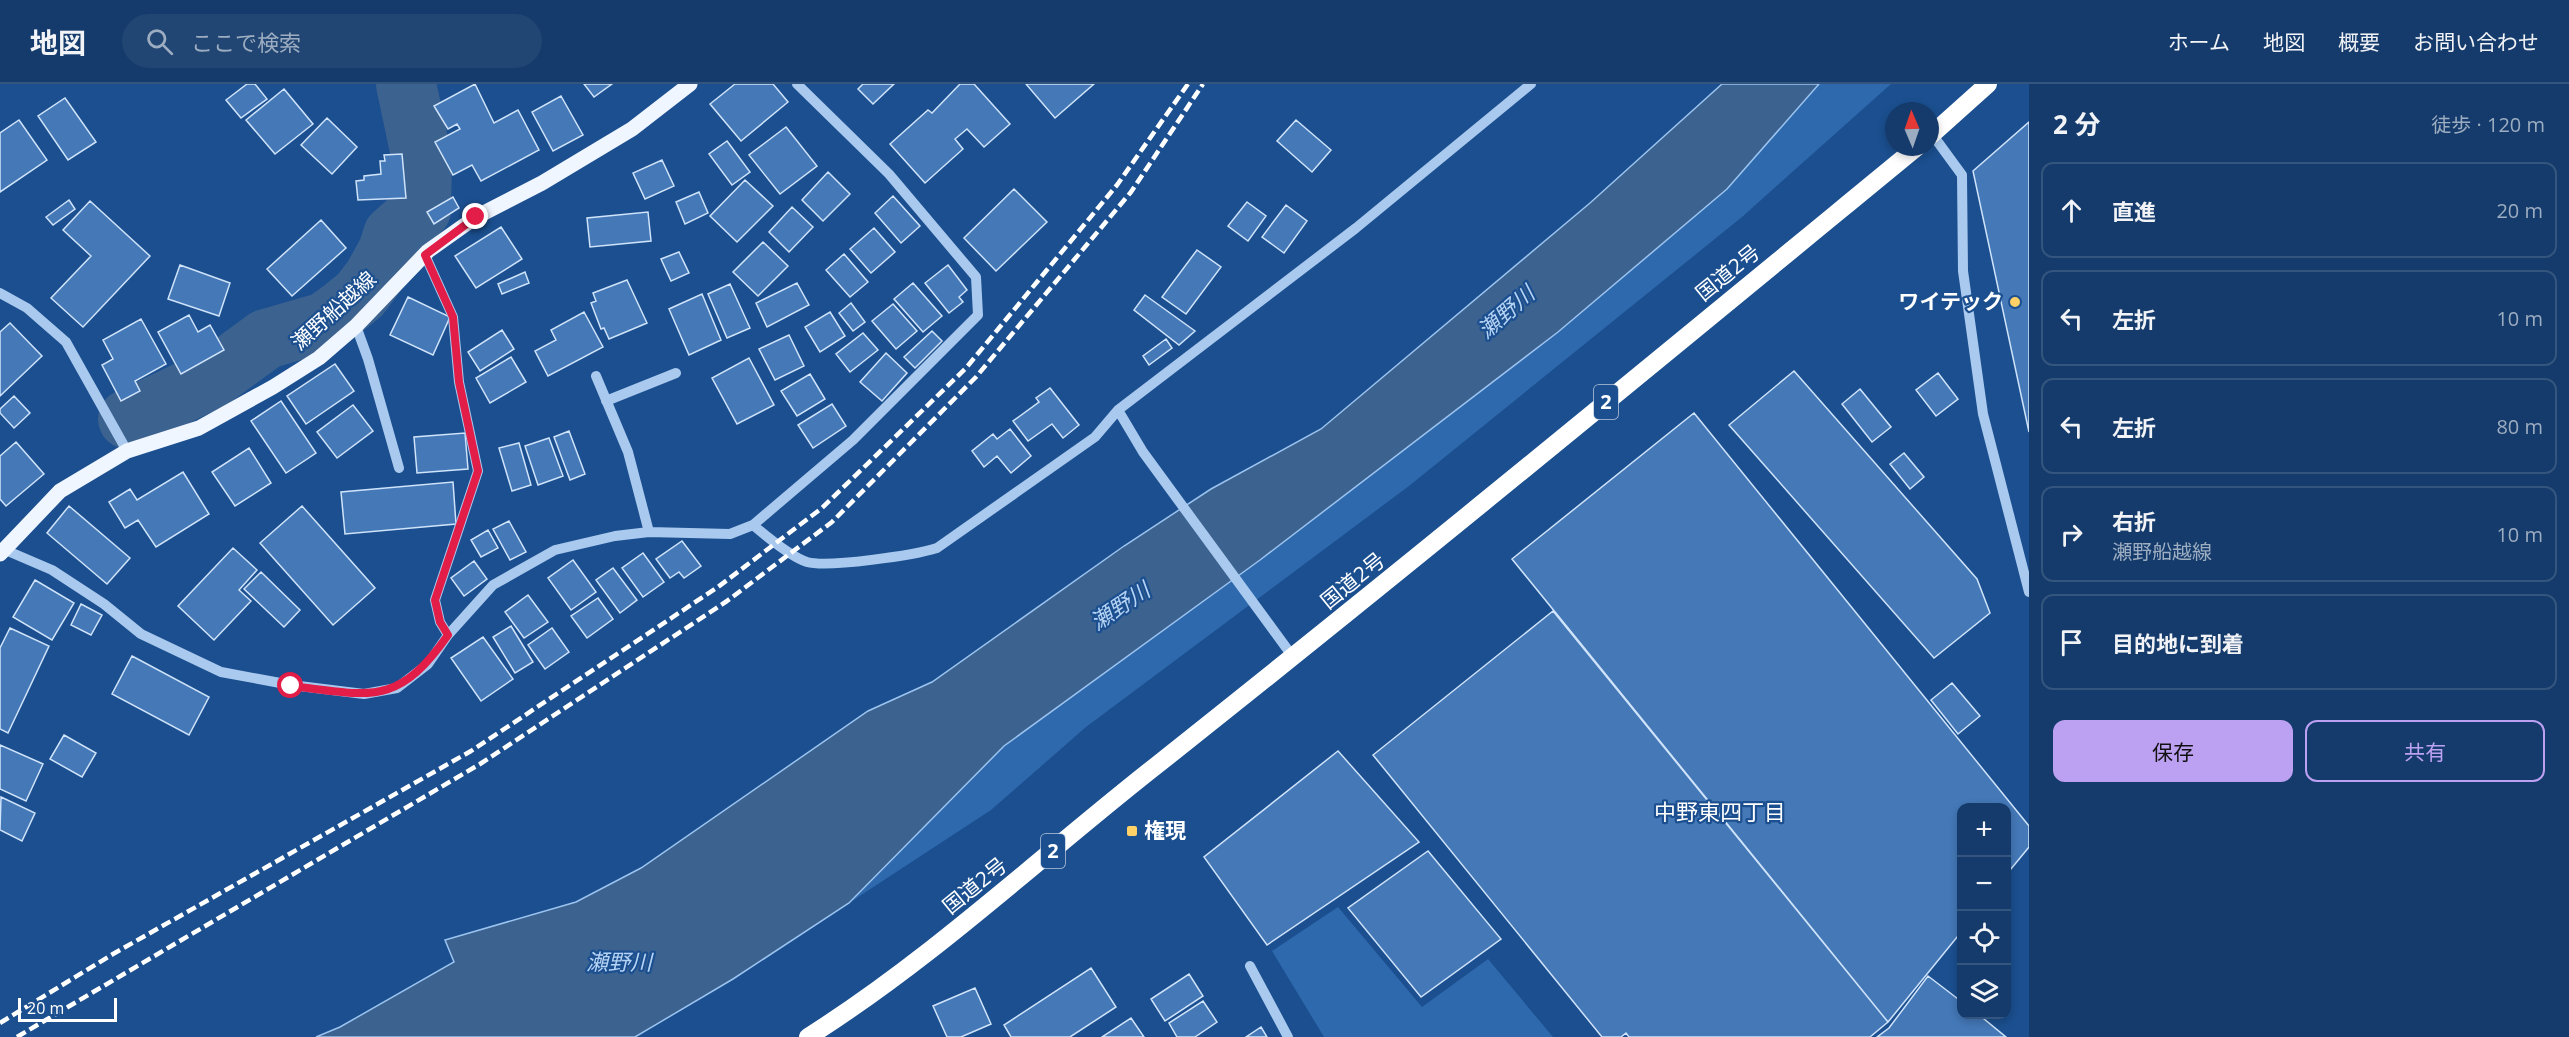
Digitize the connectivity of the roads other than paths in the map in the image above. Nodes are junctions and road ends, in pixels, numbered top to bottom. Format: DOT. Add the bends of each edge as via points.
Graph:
graph roads {
  1 [pos="690,84"];
  2 [pos="797,84"];
  3 [pos="1531,84"];
  4 [pos="1988,84"];
  5 [pos="1939,128"];
  6 [pos="1939,145"];
  7 [pos="1906,156"];
  8 [pos="425,255"];
  9 [pos="0,293"];
  10 [pos="356,326"];
  11 [pos="676,373"];
  12 [pos="596,376"];
  13 [pos="606,401"];
  14 [pos="1118,410"];
  15 [pos="127,452"];
  16 [pos="399,468"];
  17 [pos="753,525"];
  18 [pos="649,532"];
  19 [pos="2,552"];
  20 [pos="2029,592"];
  21 [pos="448,635"];
  22 [pos="1293,657"];
  23 [pos="1250,966"];
  24 [pos="807,1037"];
  25 [pos="1288,1037"];
  1 -- 8 [label="main road, 瀬野船越線" via="632,129 476,217"];
  2 -- 17 [label="street" via="889,174 976,277 978,315 853,440"];
  3 -- 14 [label="street" via="1356,228"];
  4 -- 5 [label="highway"];
  6 -- 20 [label="street" via="1962,175 1963,271 1983,414"];
  7 -- 22 [label="highway, 国道2号 / 2"];
  8 -- 10 [label="main road, 瀬野船越線"];
  8 -- 21 [label="street" via="453,317 459,382 478,471 435,600"];
  9 -- 15 [label="street" via="27,308 66,342"];
  10 -- 15 [label="main road, 瀬野船越線" via="319,358 199,428"];
  10 -- 16 [label="street"];
  11 -- 13 [label="street"];
  12 -- 13 [label="street"];
  13 -- 18 [label="street" via="628,452"];
  14 -- 17 [label="street" via="1095,437 937,548 915,555 807,562"];
  14 -- 22 [label="street" via="1143,452"];
  15 -- 19 [label="main road, 瀬野船越線" via="60,491"];
  17 -- 18 [label="street" via="730,534"];
  18 -- 21 [label="street" via="590,540 555,550 494,585"];
  19 -- 21 [label="street" via="52,570 141,634 220,672 291,686 364,694 398,688 428,664"];
  22 -- 24 [label="highway, 国道2号 / 2" via="1132,784 969,922"];
  23 -- 25 [label="street"];
}
